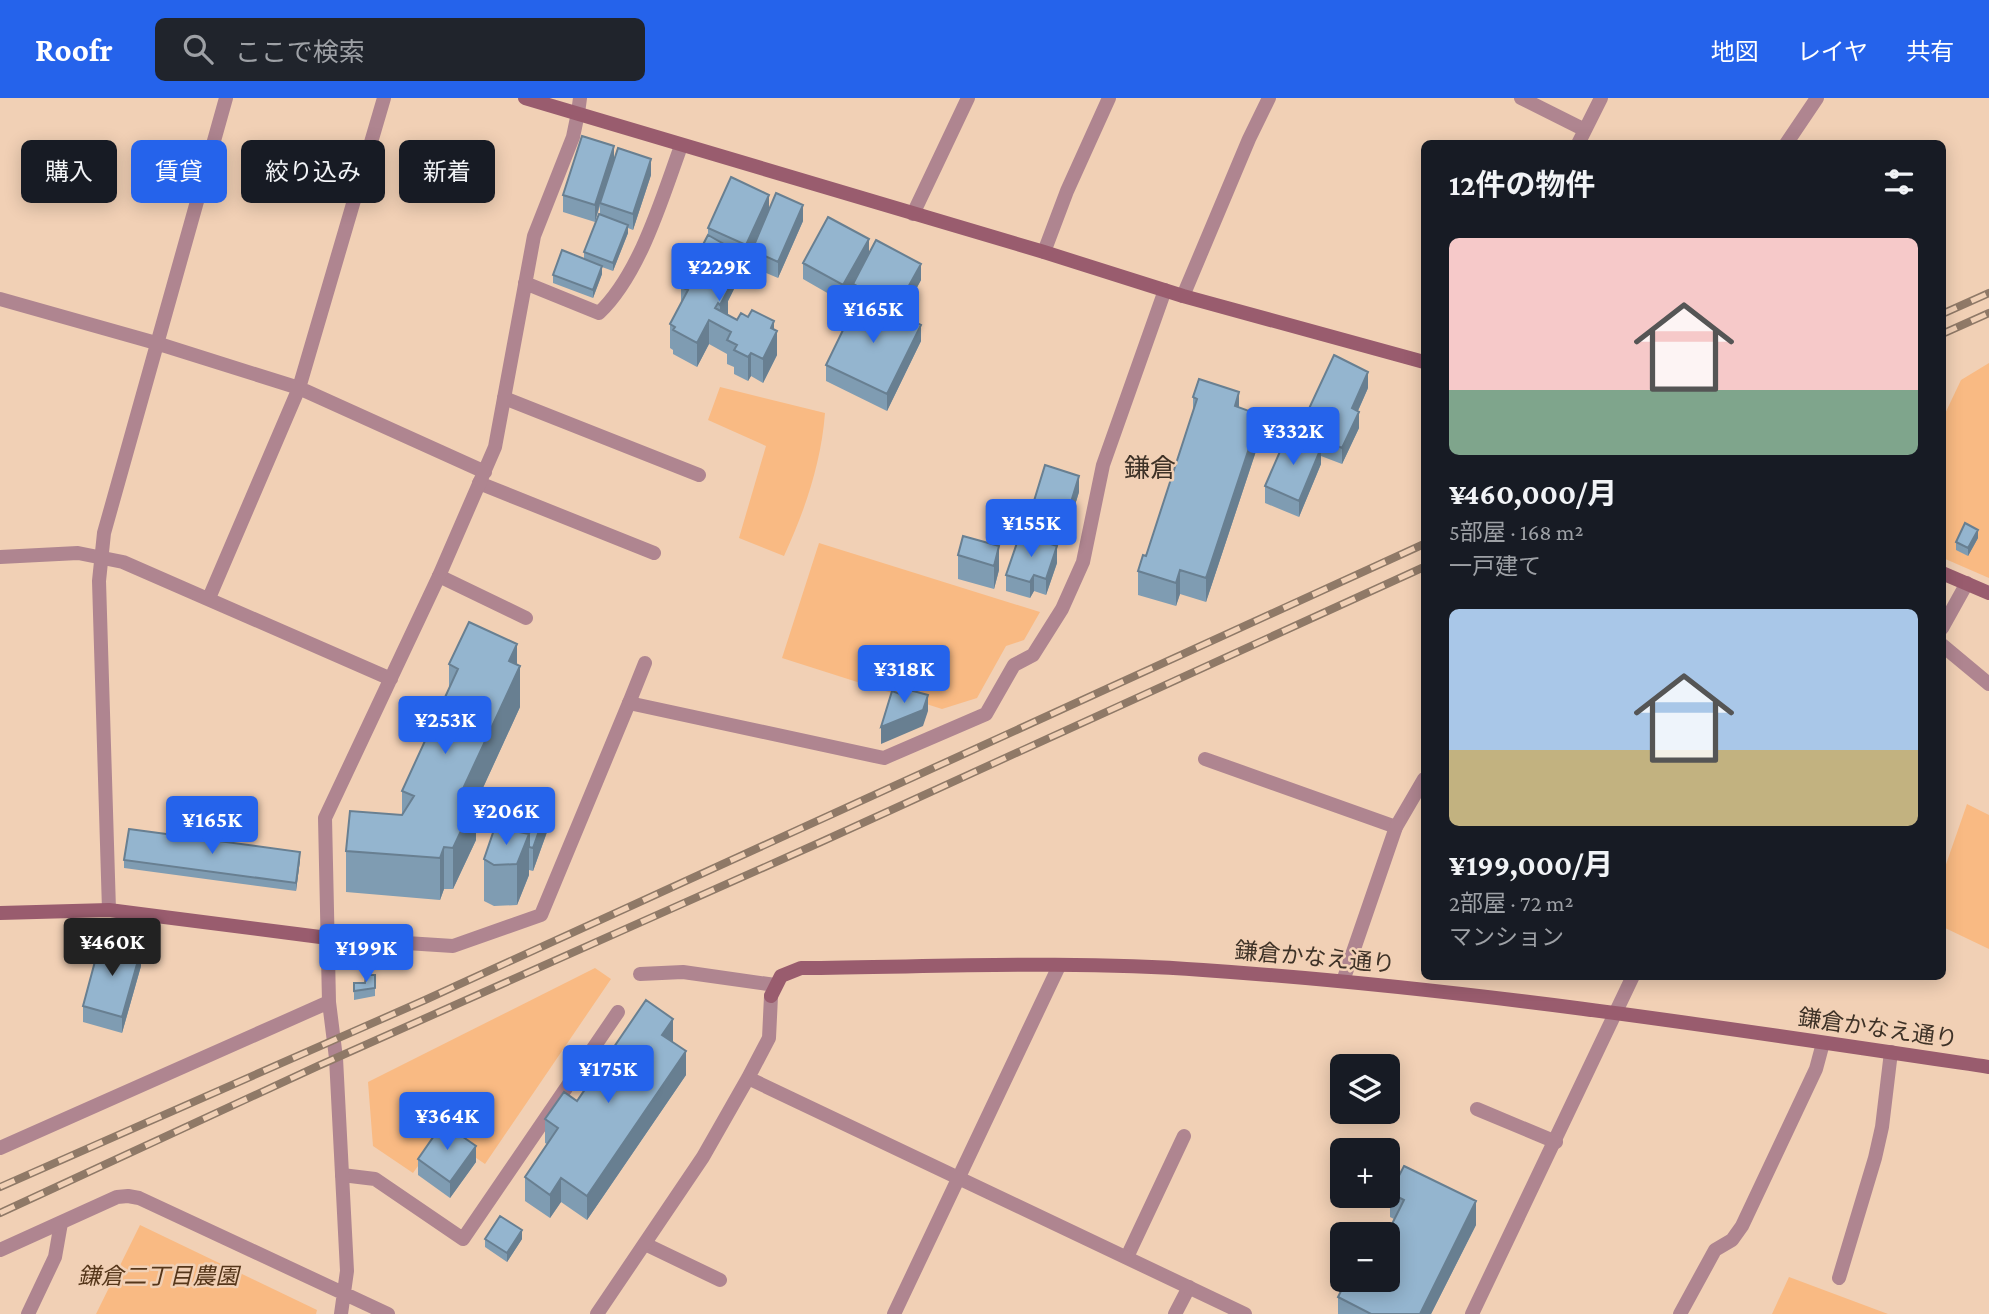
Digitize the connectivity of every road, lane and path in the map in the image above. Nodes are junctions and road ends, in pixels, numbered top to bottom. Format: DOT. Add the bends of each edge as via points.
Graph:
graph roads {
  1 [pos="226,98"];
  2 [pos="384,98"];
  3 [pos="525,98"];
  4 [pos="968,98"];
  5 [pos="1109,98"];
  6 [pos="1269,98"];
  7 [pos="1521,98"];
  8 [pos="1601,98"];
  9 [pos="1817,98"];
  10 [pos="578,105"];
  11 [pos="1585,130"];
  12 [pos="1580,140"];
  13 [pos="1789,140"];
  14 [pos="681,146"];
  15 [pos="914,214"];
  16 [pos="1044,252"];
  17 [pos="525,283"];
  18 [pos="1165,290"];
  19 [pos="1183,296"];
  20 [pos="0,299"];
  21 [pos="156,343"];
  22 [pos="1421,361"];
  23 [pos="299,388"];
  24 [pos="504,398"];
  25 [pos="699,475"];
  26 [pos="482,477"];
  27 [pos="654,553"];
  28 [pos="101,556"];
  29 [pos="0,557"];
  30 [pos="1946,575"];
  31 [pos="439,576"];
  32 [pos="1967,583"];
  33 [pos="1989,593"];
  34 [pos="209,598"];
  35 [pos="526,618"];
  36 [pos="1946,621"];
  37 [pos="1946,648"];
  38 [pos="645,663"];
  39 [pos="391,679"];
  40 [pos="1989,684"];
  41 [pos="629,703"];
  42 [pos="1205,759"];
  43 [pos="1421,784"];
  44 [pos="1396,827"];
  45 [pos="109,910"];
  46 [pos="0,913"];
  47 [pos="328,938"];
  48 [pos="1059,965"];
  49 [pos="640,974"];
  50 [pos="1631,980"];
  51 [pos="1343,981"];
  52 [pos="773,990"];
  53 [pos="329,1002"];
  54 [pos="618,1012"];
  55 [pos="1616,1014"];
  56 [pos="1823,1043"];
  57 [pos="1891,1052"];
  58 [pos="1989,1067"];
  59 [pos="748,1078"];
  60 [pos="1477,1109"];
  61 [pos="1184,1136"];
  62 [pos="1556,1142"];
  63 [pos="0,1148"];
  64 [pos="342,1175"];
  65 [pos="957,1179"];
  66 [pos="61,1223"];
  67 [pos="645,1244"];
  68 [pos="0,1250"];
  69 [pos="1127,1256"];
  70 [pos="1839,1278"];
  71 [pos="720,1280"];
  72 [pos="1189,1287"];
  73 [pos="345,1293"];
  74 [pos="28,1314"];
  75 [pos="341,1314"];
  76 [pos="388,1314"];
  77 [pos="597,1314"];
  78 [pos="894,1314"];
  79 [pos="1175,1314"];
  80 [pos="1245,1314"];
  81 [pos="1472,1314"];
  82 [pos="1680,1314"];
  1 -- 21 [label="street"];
  2 -- 23 [label="street"];
  3 -- 10 [label="street"];
  4 -- 15 [label="street"];
  5 -- 16 [label="street"];
  6 -- 19 [label="street"];
  7 -- 11 [label="street"];
  8 -- 11 [label="street"];
  9 -- 13 [label="street"];
  10 -- 14 [label="street"];
  10 -- 17 [label="street" via="573,137 534,236"];
  11 -- 12 [label="street"];
  14 -- 15 [label="street"];
  14 -- 17 [label="street" via="649,235 611,301 599,313"];
  15 -- 16 [label="street"];
  16 -- 18 [label="street"];
  17 -- 24 [label="street"];
  18 -- 19 [label="street"];
  18 -- 41 [label="street" via="1103,465 1083,562 1062,609 1033,654 1014,665 986,714 884,758"];
  19 -- 22 [label="street"];
  20 -- 21 [label="street"];
  21 -- 23 [label="street"];
  21 -- 28 [label="street"];
  23 -- 26 [label="street"];
  23 -- 34 [label="street"];
  24 -- 25 [label="street"];
  24 -- 26 [label="street" via="495,447"];
  26 -- 27 [label="street"];
  26 -- 31 [label="street"];
  28 -- 29 [label="street"];
  28 -- 34 [label="street"];
  28 -- 45 [label="street"];
  30 -- 32 [label="street"];
  31 -- 35 [label="street"];
  31 -- 39 [label="street"];
  32 -- 33 [label="street"];
  32 -- 36 [label="street"];
  34 -- 39 [label="street"];
  37 -- 40 [label="street"];
  38 -- 41 [label="street"];
  39 -- 47 [label="street" via="325,818"];
  41 -- 47 [label="street" via="541,915 453,946"];
  42 -- 44 [label="street"];
  43 -- 44 [label="street"];
  44 -- 51 [label="street"];
  45 -- 46 [label="street"];
  45 -- 47 [label="street"];
  47 -- 53 [label="street"];
  48 -- 51 [label="street, 鎌倉かなえ通り"];
  48 -- 52 [label="street, 鎌倉かなえ通り" via="801,968 781,976"];
  48 -- 65 [label="street"];
  49 -- 52 [label="street" via="683,972"];
  50 -- 55 [label="street"];
  51 -- 55 [label="street, 鎌倉かなえ通り"];
  52 -- 59 [label="street" via="769,1038"];
  53 -- 63 [label="street"];
  53 -- 64 [label="street"];
  54 -- 64 [label="street" via="463,1239 375,1179"];
  55 -- 56 [label="street, 鎌倉かなえ通り"];
  55 -- 62 [label="street"];
  56 -- 57 [label="street, 鎌倉かなえ通り"];
  56 -- 82 [label="street" via="1816,1069 1742,1226 1732,1240 1715,1250"];
  57 -- 58 [label="street, 鎌倉かなえ通り"];
  57 -- 70 [label="street" via="1875,1158"];
  59 -- 65 [label="street"];
  59 -- 67 [label="street"];
  60 -- 62 [label="street"];
  61 -- 69 [label="street"];
  62 -- 81 [label="street"];
  64 -- 73 [label="street"];
  65 -- 69 [label="street"];
  65 -- 78 [label="street"];
  66 -- 68 [label="street"];
  66 -- 73 [label="street" via="117,1197 139,1198"];
  66 -- 74 [label="street" via="55,1257"];
  67 -- 71 [label="street"];
  67 -- 77 [label="street"];
  69 -- 72 [label="street"];
  72 -- 79 [label="street"];
  72 -- 80 [label="street"];
  73 -- 75 [label="street"];
  73 -- 76 [label="street"];
}
